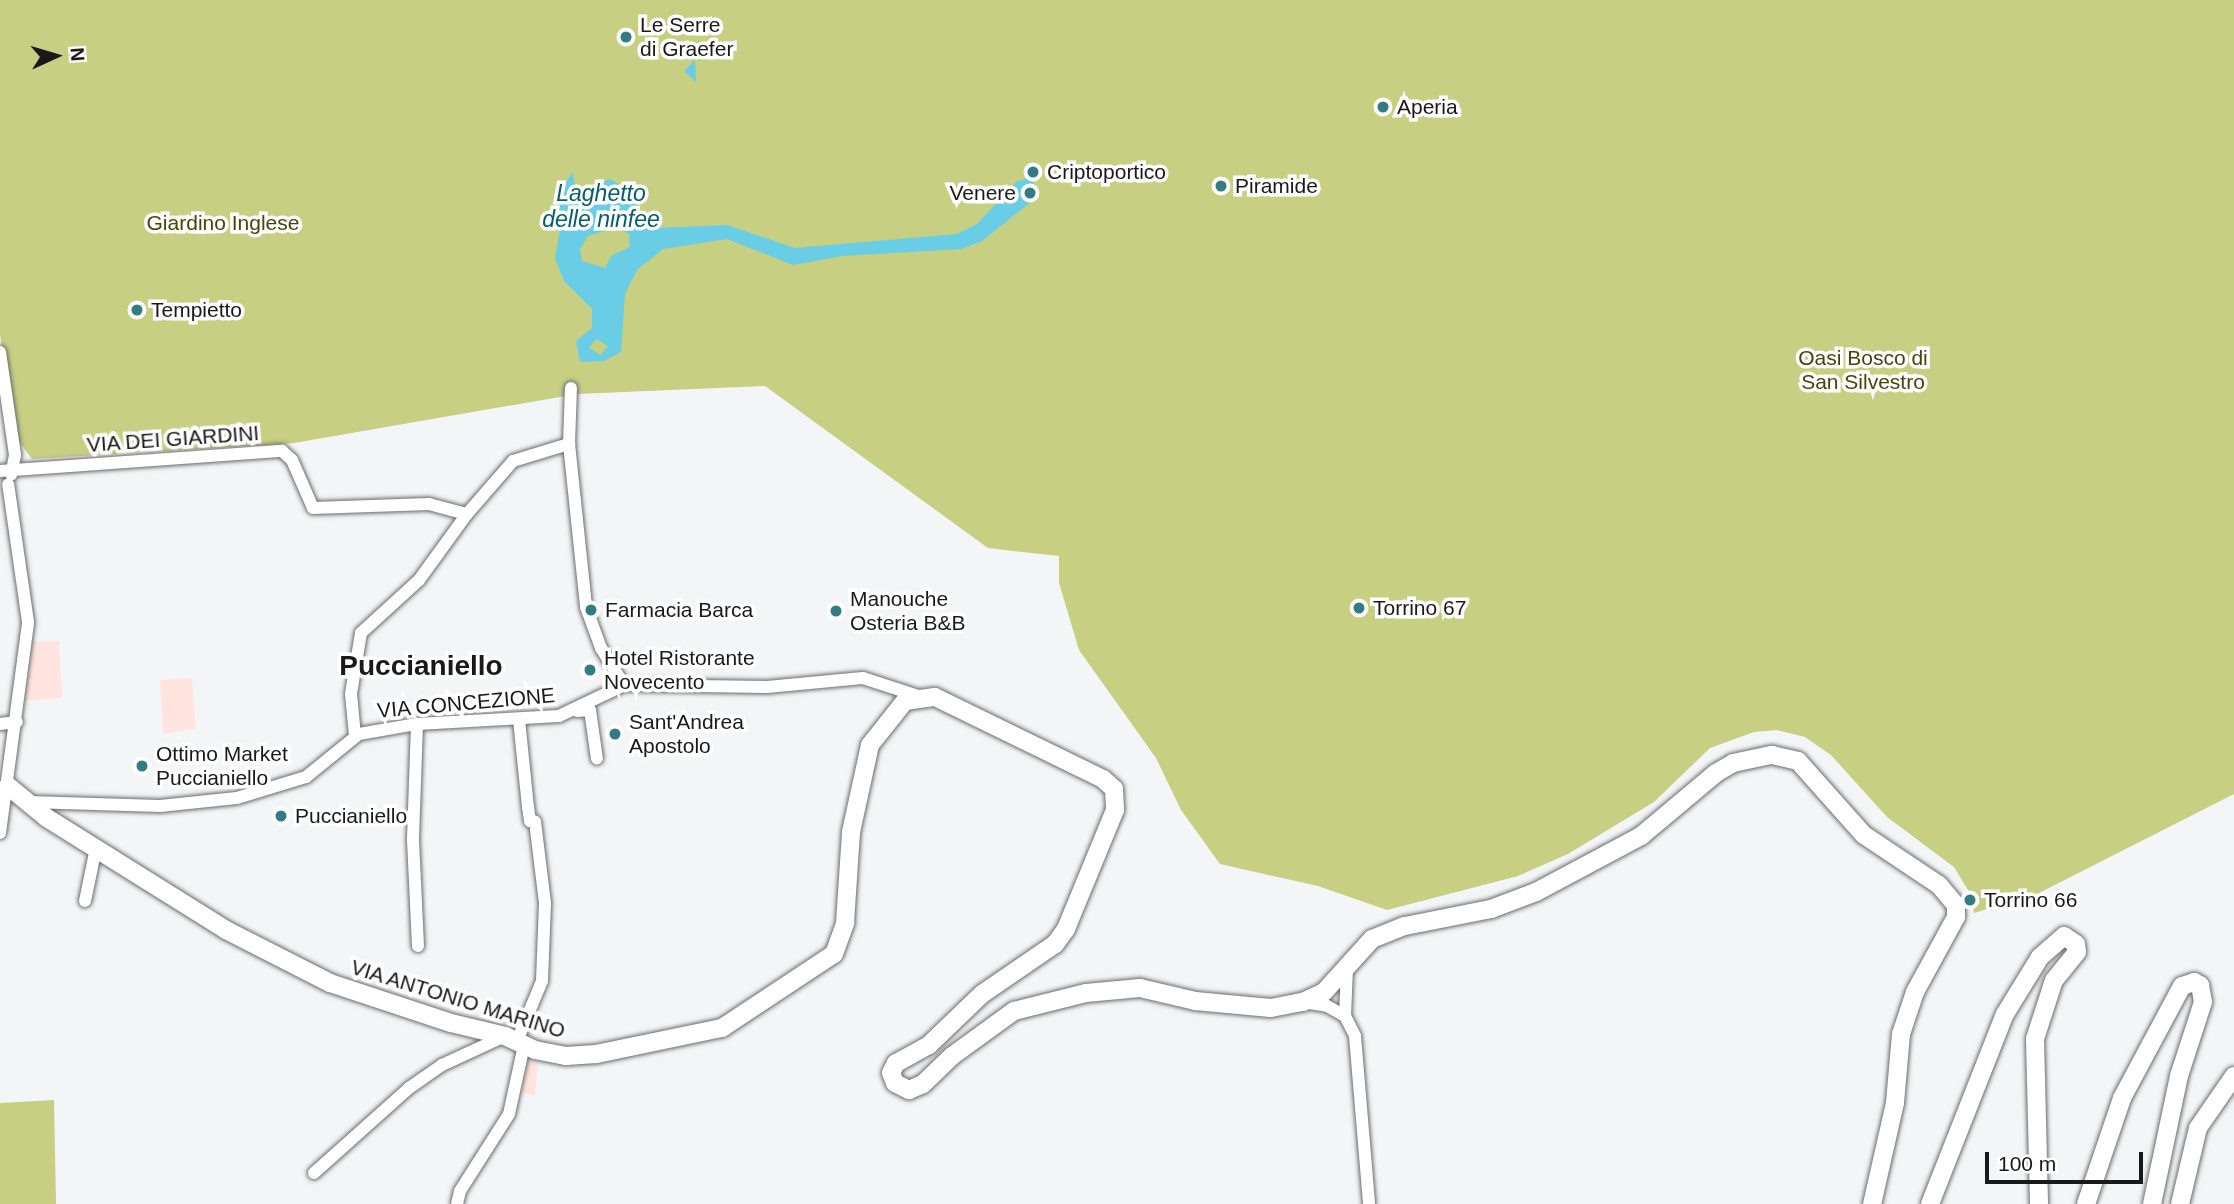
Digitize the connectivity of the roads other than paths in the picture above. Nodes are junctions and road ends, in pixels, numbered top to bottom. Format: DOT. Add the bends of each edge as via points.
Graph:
graph roads {
  1 [pos="0,352"];
  2 [pos="571,388"];
  3 [pos="569,443"];
  4 [pos="3,474"];
  5 [pos="467,514"];
  6 [pos="624,685"];
  7 [pos="918,696"];
  8 [pos="570,712"];
  9 [pos="520,720"];
  10 [pos="17,722"];
  11 [pos="0,723"];
  12 [pos="417,724"];
  13 [pos="355,736"];
  14 [pos="597,759"];
  15 [pos="4,784"];
  16 [pos="26,802"];
  17 [pos="0,833"];
  18 [pos="96,848"];
  19 [pos="85,901"];
  20 [pos="418,946"];
  21 [pos="1348,964"];
  22 [pos="1303,1002"];
  23 [pos="1345,1016"];
  24 [pos="515,1040"];
  25 [pos="2234,1076"];
  26 [pos="314,1173"];
  27 [pos="457,1204"];
  28 [pos="1369,1204"];
  29 [pos="1872,1204"];
  30 [pos="1930,1204"];
  31 [pos="2039,1204"];
  32 [pos="2086,1204"];
  33 [pos="2152,1204"];
  34 [pos="2180,1204"];
  1 -- 4 [label="street" via="15,455"];
  2 -- 3 [label="street"];
  3 -- 5 [label="street" via="513,461"];
  3 -- 6 [label="street" via="586,607 601,648"];
  4 -- 5 [label="street, VIA DEI GIARDINI" via="282,451 292,460 313,508 429,504"];
  4 -- 10 [label="street" via="28,622"];
  5 -- 13 [label="street" via="419,580 361,633 351,694"];
  6 -- 7 [label="street, VIA CONCEZIONE" via="767,687 863,678"];
  6 -- 8 [label="street, VIA CONCEZIONE"];
  7 -- 22 [label="street" via="935,697 971,712 1103,779 1114,789 1115,810 1066,929 1055,944 982,994 929,1045 896,1063 891,1073 895,1083 909,1090 923,1084 1014,1011 1086,993 1140,988 1195,1001 1271,1008"];
  7 -- 24 [label="street, VIA ANTONIO MARINO" via="905,701 878,734 861,771 845,923 834,954 713,1031 566,1056"];
  8 -- 9 [label="street, VIA CONCEZIONE"];
  8 -- 14 [label="street" via="590,710"];
  9 -- 12 [label="street, VIA CONCEZIONE"];
  9 -- 24 [label="street" via="528,807 530,821 535,822 545,903 542,981"];
  10 -- 11 [label="street"];
  10 -- 15 [label="street"];
  12 -- 13 [label="street, VIA CONCEZIONE"];
  12 -- 20 [label="street" via="413,840"];
  13 -- 16 [label="street, VIA CONCEZIONE" via="306,776 237,798 160,806"];
  15 -- 16 [label="street, VIA ANTONIO MARINO"];
  15 -- 17 [label="street"];
  16 -- 18 [label="street, VIA ANTONIO MARINO"];
  18 -- 19 [label="street"];
  18 -- 24 [label="street, VIA ANTONIO MARINO" via="254,946 330,983"];
  21 -- 22 [label="street" via="1324,992"];
  21 -- 23 [label="street"];
  21 -- 29 [label="street" via="1372,939 1405,926 1492,909 1578,872 1641,836 1733,763 1773,755 1798,761 1864,835 1939,885 1956,905 1956,917 1915,992 1901,1034 1895,1103"];
  22 -- 23 [label="street" via="1327,1006"];
  23 -- 28 [label="street" via="1355,1036"];
  24 -- 26 [label="street" via="424,1077"];
  24 -- 27 [label="street" via="509,1114 460,1191"];
  25 -- 34 [label="street" via="2198,1128"];
  30 -- 31 [label="street" via="2005,1014 2040,957 2064,936 2076,944 2077,953 2054,980 2035,1040"];
  32 -- 33 [label="street" via="2122,1098 2182,986 2194,982 2200,985 2203,1002 2179,1076"];
}
